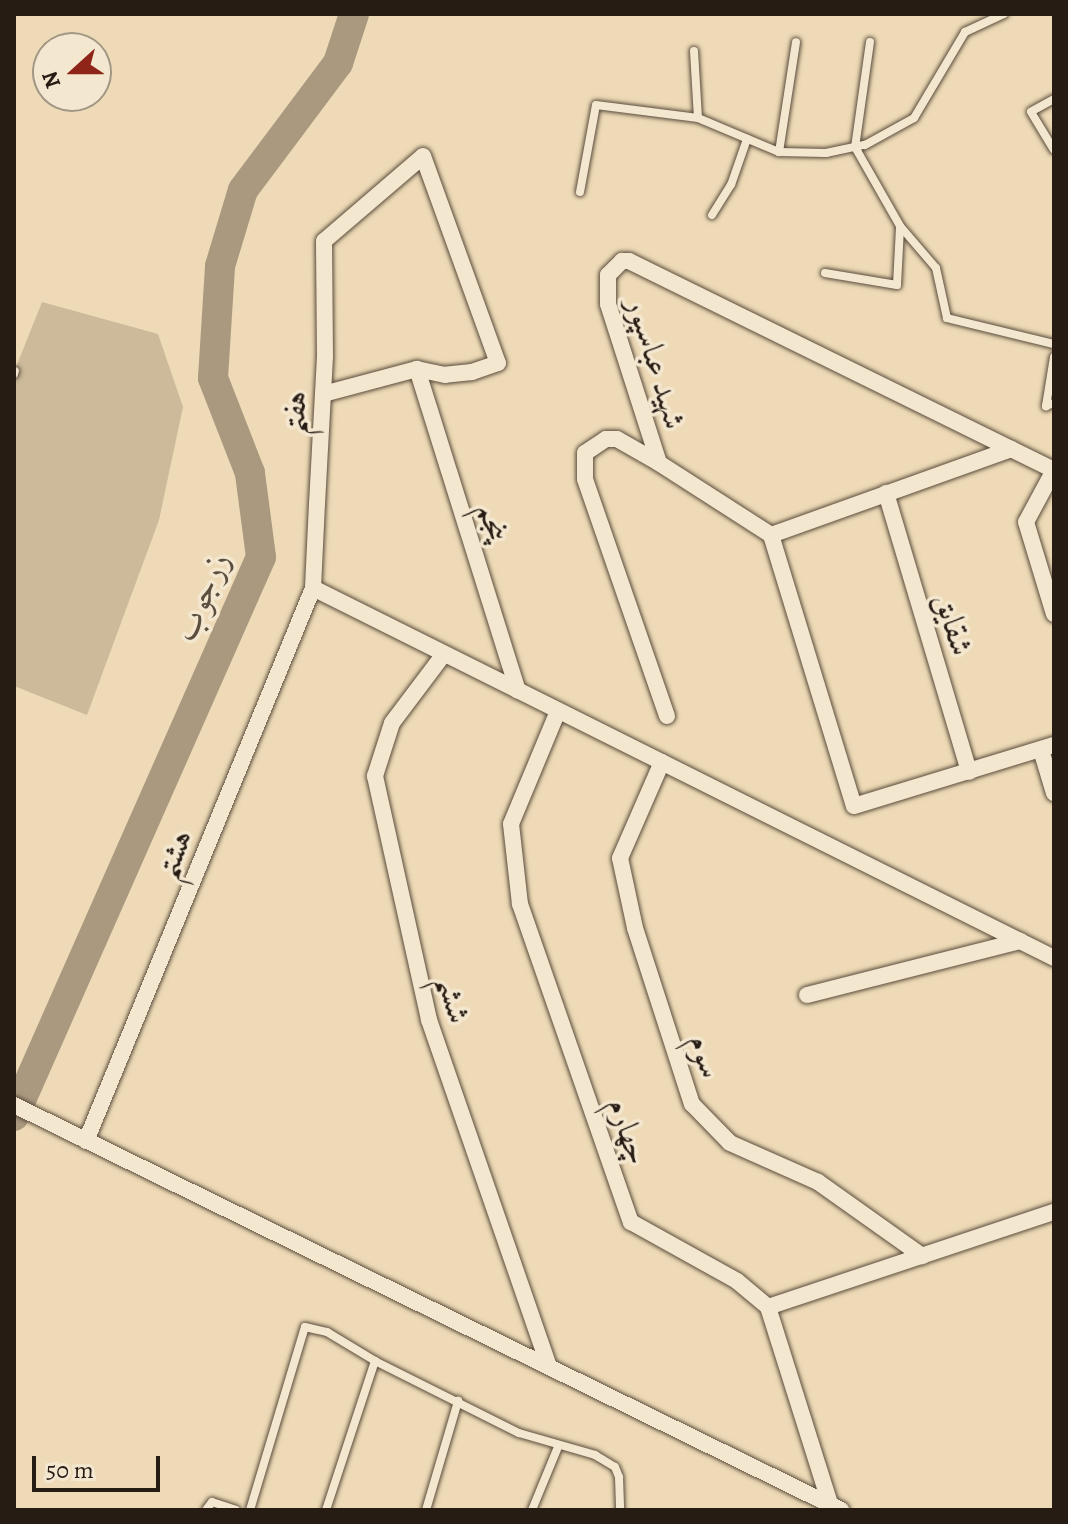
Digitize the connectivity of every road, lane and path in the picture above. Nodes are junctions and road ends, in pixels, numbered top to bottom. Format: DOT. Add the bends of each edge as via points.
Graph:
graph roads {
  1 [pos="1004,14"];
  2 [pos="796,42"];
  3 [pos="870,42"];
  4 [pos="694,51"];
  5 [pos="1054,99"];
  6 [pos="698,118"];
  7 [pos="747,139"];
  8 [pos="855,147"];
  9 [pos="1054,150"];
  10 [pos="779,152"];
  11 [pos="580,192"];
  12 [pos="712,215"];
  13 [pos="900,226"];
  14 [pos="825,273"];
  15 [pos="1054,344"];
  16 [pos="1054,357"];
  17 [pos="417,369"];
  18 [pos="323,394"];
  19 [pos="1054,403"];
  20 [pos="1011,449"];
  21 [pos="659,463"];
  22 [pos="1054,470"];
  23 [pos="886,493"];
  24 [pos="771,535"];
  25 [pos="313,588"];
  26 [pos="1054,614"];
  27 [pos="444,654"];
  28 [pos="518,691"];
  29 [pos="558,711"];
  30 [pos="667,716"];
  31 [pos="1047,748"];
  32 [pos="662,762"];
  33 [pos="969,772"];
  34 [pos="1054,793"];
  35 [pos="1020,941"];
  36 [pos="1054,958"];
  37 [pos="807,995"];
  38 [pos="14,1105"];
  39 [pos="81,1138"];
  40 [pos="1054,1212"];
  41 [pos="922,1256"];
  42 [pos="768,1307"];
  43 [pos="375,1361"];
  44 [pos="548,1364"];
  45 [pos="458,1401"];
  46 [pos="558,1447"];
  47 [pos="209,1506"];
  48 [pos="835,1507"];
  49 [pos="236,1510"];
  50 [pos="250,1510"];
  51 [pos="326,1510"];
  52 [pos="426,1510"];
  53 [pos="532,1510"];
  54 [pos="620,1510"];
  1 -- 8 [label="lane" via="965,32 914,118"];
  2 -- 10 [label="lane"];
  3 -- 8 [label="lane"];
  4 -- 6 [label="lane"];
  5 -- 9 [label="lane" via="1031,112"];
  6 -- 7 [label="lane"];
  6 -- 11 [label="lane" via="596,105"];
  7 -- 10 [label="lane"];
  7 -- 12 [label="lane" via="731,185"];
  8 -- 10 [label="lane" via="826,153"];
  8 -- 13 [label="lane"];
  13 -- 14 [label="lane" via="897,285"];
  13 -- 15 [label="lane" via="936,268 947,318"];
  16 -- 19 [label="lane" via="1046,406"];
  17 -- 18 [label="street"];
  17 -- 18 [label="street, هفتم" via="445,375 498,363 423,156 324,241"];
  17 -- 28 [label="street, پنجم"];
  18 -- 25 [label="street, هفتم"];
  20 -- 21 [label="street, شهید عباسپور" via="622,261 608,275 608,304"];
  20 -- 22 [label="street, شهید عباسپور"];
  20 -- 23 [label="street"];
  21 -- 24 [label="street"];
  21 -- 30 [label="street, شهید عباسپور" via="617,439 606,439 585,453 582,466"];
  22 -- 26 [label="street" via="1026,522"];
  23 -- 24 [label="street"];
  23 -- 33 [label="street, شقایق"];
  24 -- 33 [label="street" via="854,806"];
  25 -- 27 [label="street"];
  25 -- 39 [label="street, هشتم"];
  27 -- 28 [label="street"];
  27 -- 44 [label="street, ششم" via="392,723 375,776 429,1020"];
  28 -- 29 [label="street"];
  29 -- 32 [label="street"];
  29 -- 42 [label="street, چهارم" via="511,824 520,904 631,1222 737,1281"];
  31 -- 33 [label="street"];
  31 -- 34 [label="street"];
  32 -- 35 [label="street"];
  32 -- 41 [label="street, سوم" via="620,858 635,928 692,1104 730,1143 818,1182"];
  35 -- 36 [label="street"];
  35 -- 37 [label="street"];
  38 -- 39 [label="street"];
  39 -- 44 [label="street"];
  40 -- 41 [label="street"];
  41 -- 42 [label="street"];
  42 -- 48 [label="street"];
  43 -- 45 [label="lane"];
  43 -- 50 [label="lane" via="327,1332 305,1327"];
  43 -- 51 [label="lane"];
  44 -- 48 [label="street"];
  45 -- 46 [label="lane"];
  45 -- 52 [label="lane"];
  46 -- 53 [label="lane"];
  46 -- 54 [label="lane" via="595,1455 615,1467"];
  47 -- 49 [label="lane"];
}
